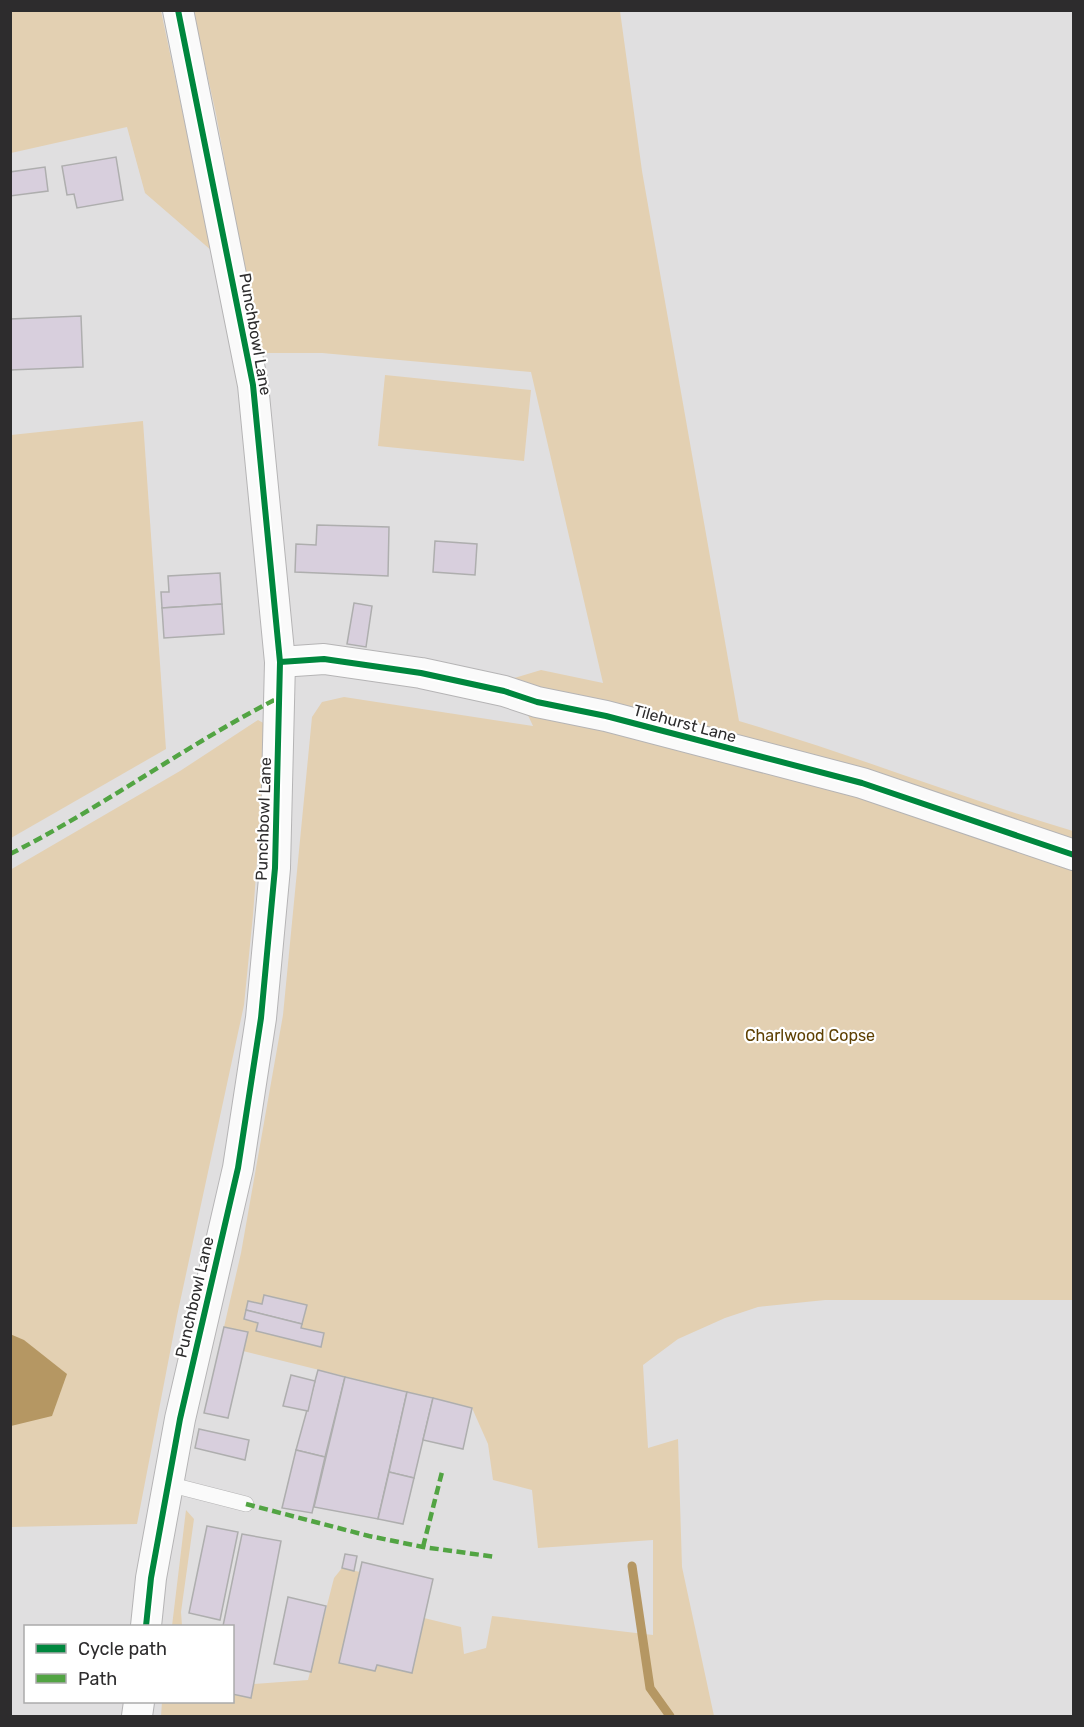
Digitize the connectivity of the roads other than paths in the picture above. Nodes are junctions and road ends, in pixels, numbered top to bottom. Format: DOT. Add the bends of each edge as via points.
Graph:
graph roads {
  1 [pos="178,10"];
  2 [pos="280,662"];
  3 [pos="1074,855"];
  4 [pos="168,1484"];
  5 [pos="246,1504"];
  6 [pos="146,1625"];
  1 -- 2 [label="street, Punchbowl Lane" via="253,386"];
  2 -- 3 [label="street, Tilehurst Lane" via="324,659 421,673 504,691 862,783"];
  2 -- 4 [label="street, Punchbowl Lane" via="275,868 261,1018 237,1168"];
  4 -- 5 [label="lane"];
  4 -- 6 [label="street, Punchbowl Lane"];
}
